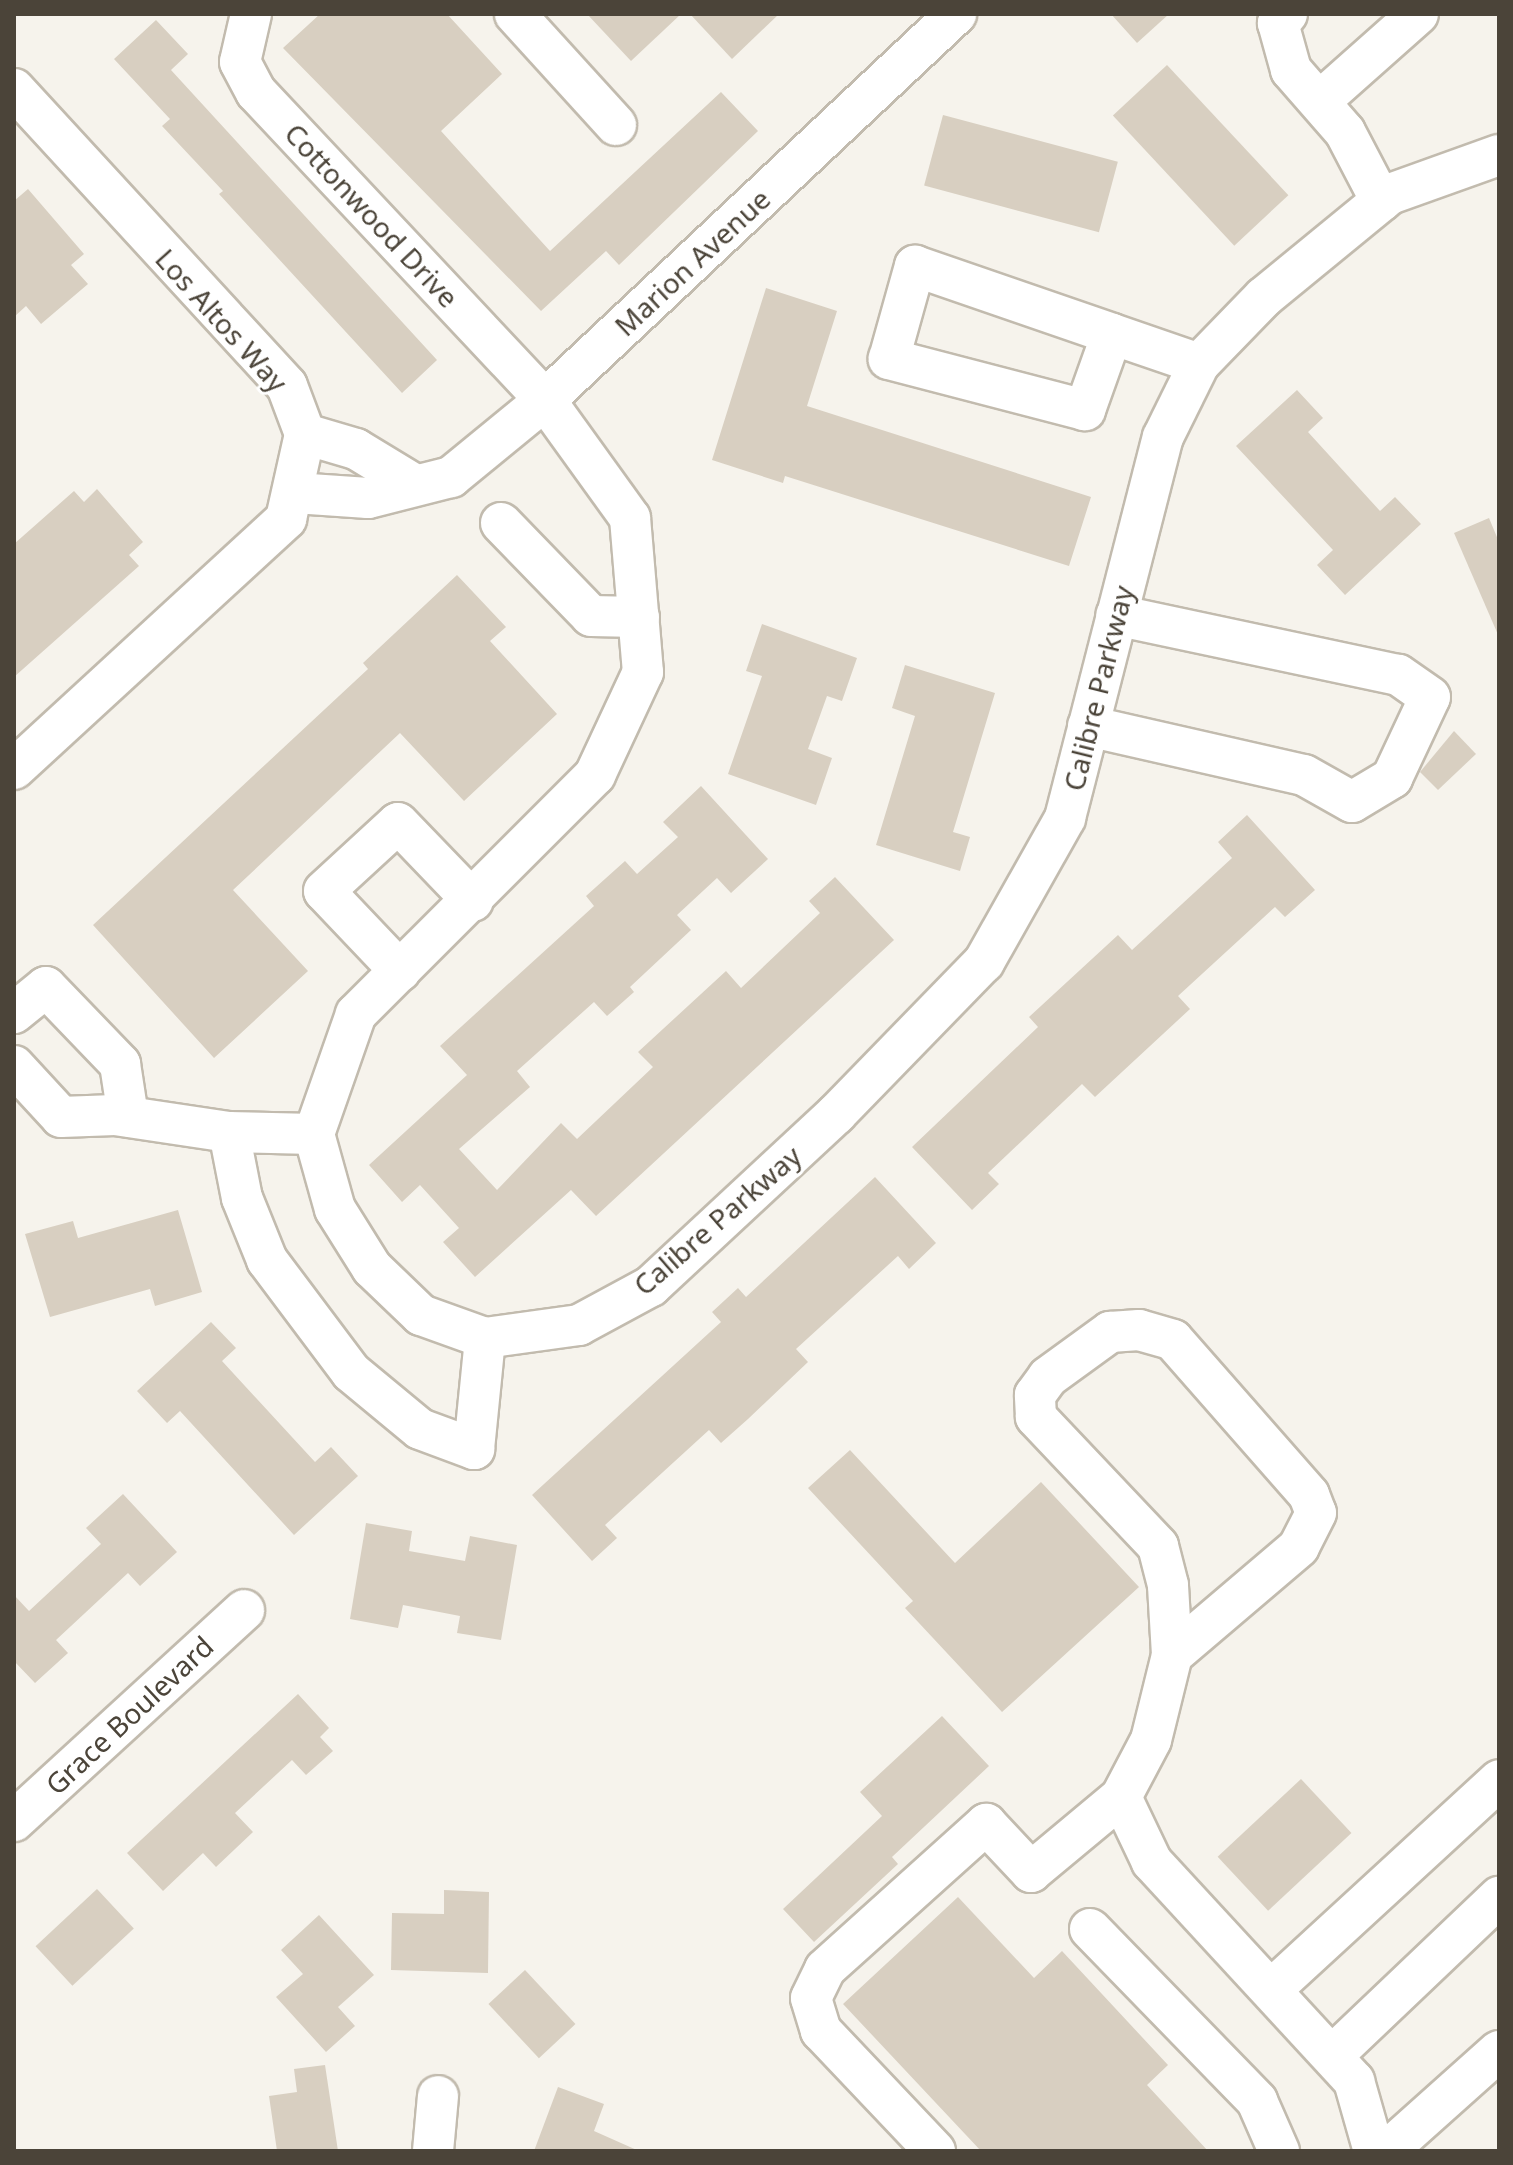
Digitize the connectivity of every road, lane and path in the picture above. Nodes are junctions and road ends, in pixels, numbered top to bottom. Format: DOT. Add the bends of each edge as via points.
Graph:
graph roads {
  1 [pos="251,14"];
  2 [pos="515,14"];
  3 [pos="956,14"];
  4 [pos="1287,14"];
  5 [pos="1418,14"];
  6 [pos="14,89"];
  7 [pos="1320,101"];
  8 [pos="616,125"];
  9 [pos="1499,155"];
  10 [pos="1381,201"];
  11 [pos="1112,334"];
  12 [pos="1199,364"];
  13 [pos="545,400"];
  14 [pos="305,434"];
  15 [pos="412,483"];
  16 [pos="295,493"];
  17 [pos="501,523"];
  18 [pos="1116,615"];
  19 [pos="639,617"];
  20 [pos="1088,726"];
  21 [pos="14,769"];
  22 [pos="473,901"];
  23 [pos="400,971"];
  24 [pos="14,1013"];
  25 [pos="14,1066"];
  26 [pos="128,1116"];
  27 [pos="229,1132"];
  28 [pos="314,1134"];
  29 [pos="485,1338"];
  30 [pos="244,1610"];
  31 [pos="1172,1655"];
  32 [pos="1499,1780"];
  33 [pos="1121,1797"];
  34 [pos="14,1821"];
  35 [pos="1499,1897"];
  36 [pos="1090,1929"];
  37 [pos="1271,1990"];
  38 [pos="1499,2051"];
  39 [pos="1332,2056"];
  40 [pos="438,2096"];
  41 [pos="433,2151"];
  42 [pos="935,2151"];
  43 [pos="1279,2151"];
  44 [pos="1374,2151"];
  45 [pos="1387,2151"];
  1 -- 13 [label="street, Cottonwood Drive" via="240,62 256,92"];
  2 -- 8 [label="street"];
  3 -- 13 [label="street, Marion Avenue"];
  4 -- 7 [label="street" via="1278,23 1291,70"];
  5 -- 7 [label="street"];
  6 -- 14 [label="street, Los Altos Way" via="287,386"];
  7 -- 10 [label="street" via="1345,132"];
  9 -- 10 [label="street, Calibre Parkway"];
  10 -- 12 [label="street, Calibre Parkway" via="1264,297"];
  11 -- 11 [label="street" via="915,266 889,359 1085,410"];
  11 -- 12 [label="street"];
  12 -- 18 [label="street, Calibre Parkway" via="1163,437"];
  13 -- 15 [label="street, Marion Avenue" via="451,477"];
  13 -- 19 [label="street" via="630,518"];
  14 -- 15 [label="street" via="356,449"];
  14 -- 16 [label="street"];
  15 -- 16 [label="street, Marion Avenue" via="368,498"];
  16 -- 21 [label="street" via="286,519"];
  17 -- 19 [label="street" via="591,616"];
  18 -- 20 [label="street, Calibre Parkway"];
  18 -- 20 [label="street" via="1398,675 1430,697 1392,778 1352,802 1304,775"];
  19 -- 22 [label="street" via="643,672 595,775"];
  20 -- 29 [label="street, Calibre Parkway" via="1065,818 984,962 836,1114 651,1286 579,1325"];
  22 -- 23 [label="street"];
  22 -- 23 [label="street" via="398,823 324,891"];
  23 -- 28 [label="street" via="356,1014"];
  24 -- 26 [label="street" via="46,987 120,1064"];
  25 -- 26 [label="street" via="61,1117"];
  26 -- 27 [label="street"];
  27 -- 28 [label="street"];
  27 -- 29 [label="street" via="242,1198 267,1260 351,1372 420,1429 474,1449"];
  28 -- 29 [label="street, Calibre Parkway" via="335,1209 372,1268 421,1315"];
  30 -- 34 [label="street, Grace Boulevard"];
  31 -- 31 [label="street" via="1168,1585 1158,1546 1036,1417 1035,1395 1048,1377 1110,1332 1139,1330 1173,1340 1309,1495 1316,1513 1289,1557"];
  31 -- 33 [label="street" via="1151,1740"];
  32 -- 37 [label="street"];
  33 -- 37 [label="street" via="1152,1862"];
  33 -- 42 [label="street" via="1031,1872 986,1824 825,1969 811,1998 821,2031"];
  35 -- 39 [label="street"];
  36 -- 43 [label="street" via="1257,2101"];
  37 -- 39 [label="street"];
  38 -- 45 [label="street"];
  39 -- 44 [label="street" via="1354,2081"];
  40 -- 41 [label="street"];
}
